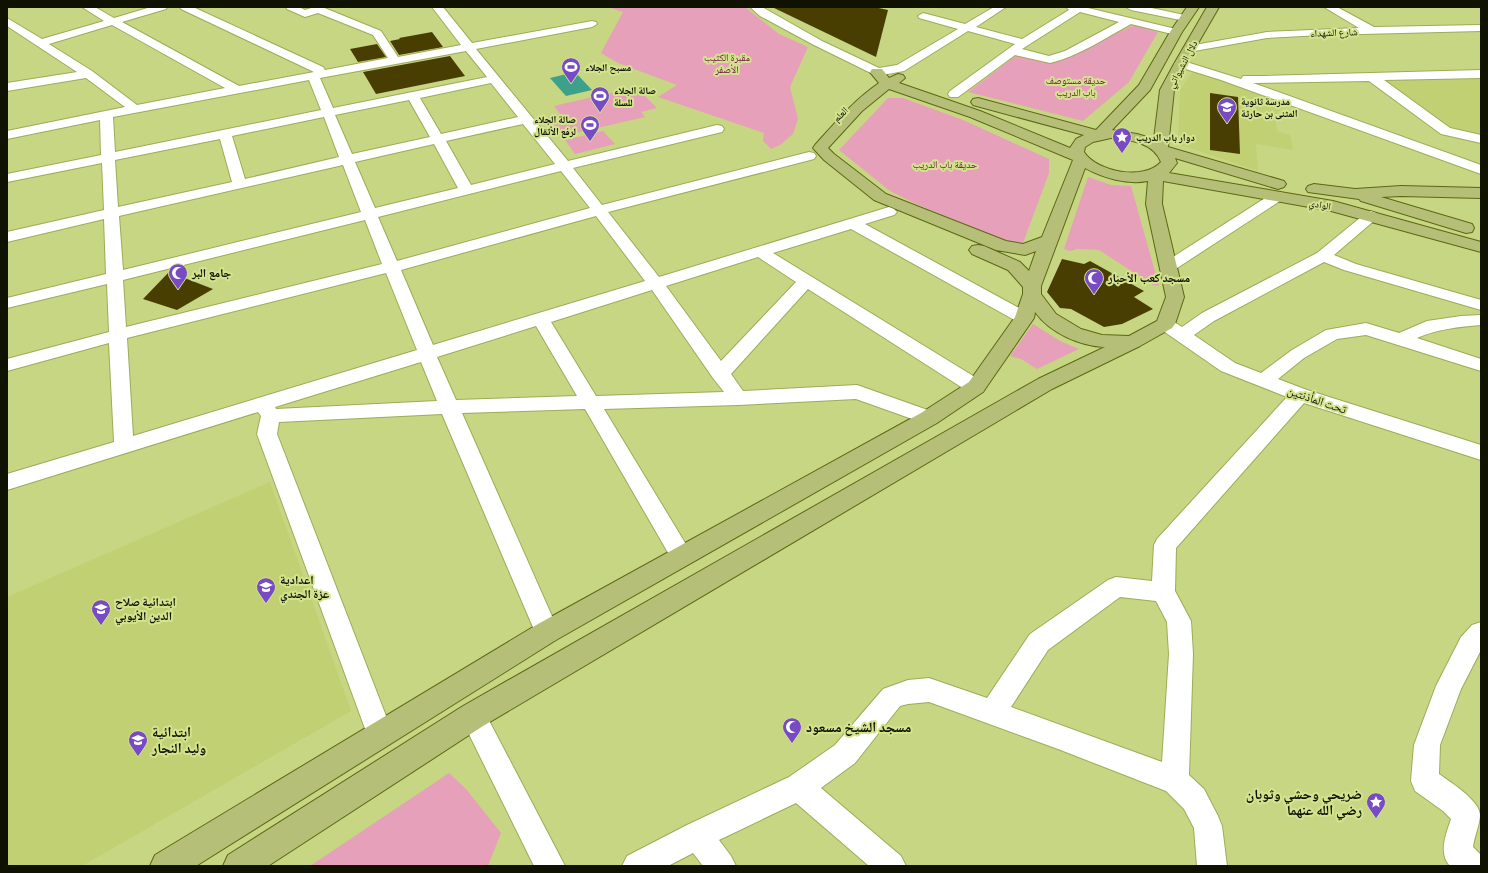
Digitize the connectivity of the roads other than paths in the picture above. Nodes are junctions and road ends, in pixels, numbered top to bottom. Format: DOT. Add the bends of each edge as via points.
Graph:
graph roads {
  1 [pos="87,7"];
  2 [pos="162,7"];
  3 [pos="185,7"];
  4 [pos="291,7"];
  5 [pos="755,7"];
  6 [pos="1001,7"];
  7 [pos="1131,7"];
  8 [pos="1193,7"];
  9 [pos="1214,7"];
  10 [pos="1329,7"];
  11 [pos="1075,8"];
  12 [pos="441,9"];
  13 [pos="923,16"];
  14 [pos="1185,18"];
  15 [pos="7,21"];
  16 [pos="113,21"];
  17 [pos="1129,21"];
  18 [pos="592,24"];
  19 [pos="965,27"];
  20 [pos="1481,28"];
  21 [pos="1371,30"];
  22 [pos="1176,32"];
  23 [pos="40,43"];
  24 [pos="1024,43"];
  25 [pos="468,47"];
  26 [pos="1189,50"];
  27 [pos="1014,51"];
  28 [pos="395,60"];
  29 [pos="1180,64"];
  30 [pos="877,72"];
  31 [pos="88,74"];
  32 [pos="1481,74"];
  33 [pos="318,75"];
  34 [pos="901,76"];
  35 [pos="1225,77"];
  36 [pos="1372,77"];
  37 [pos="494,79"];
  38 [pos="886,83"];
  39 [pos="7,87"];
  40 [pos="237,90"];
  41 [pos="954,94"];
  42 [pos="413,96"];
  43 [pos="135,109"];
  44 [pos="328,113"];
  45 [pos="106,116"];
  46 [pos="526,119"];
  47 [pos="716,129"];
  48 [pos="225,134"];
  49 [pos="1099,134"];
  50 [pos="7,135"];
  51 [pos="438,139"];
  52 [pos="1481,140"];
  53 [pos="1160,149"];
  54 [pos="819,154"];
  55 [pos="108,158"];
  56 [pos="1081,158"];
  57 [pos="348,160"];
  58 [pos="563,165"];
  59 [pos="1481,170"];
  60 [pos="1156,175"];
  61 [pos="7,178"];
  62 [pos="240,185"];
  63 [pos="466,189"];
  64 [pos="1481,193"];
  65 [pos="1355,194"];
  66 [pos="1278,196"];
  67 [pos="1333,206"];
  68 [pos="599,210"];
  69 [pos="889,212"];
  70 [pos="370,213"];
  71 [pos="112,214"];
  72 [pos="1370,216"];
  73 [pos="852,223"];
  74 [pos="1481,232"];
  75 [pos="7,237"];
  76 [pos="1048,240"];
  77 [pos="1481,247"];
  78 [pos="759,251"];
  79 [pos="1323,256"];
  80 [pos="392,267"];
  81 [pos="1168,267"];
  82 [pos="115,276"];
  83 [pos="806,281"];
  84 [pos="655,283"];
  85 [pos="1032,290"];
  86 [pos="7,303"];
  87 [pos="1481,305"];
  88 [pos="540,318"];
  89 [pos="1024,318"];
  90 [pos="1481,320"];
  91 [pos="1173,329"];
  92 [pos="118,335"];
  93 [pos="1400,338"];
  94 [pos="1133,342"];
  95 [pos="428,352"];
  96 [pos="7,365"];
  97 [pos="1481,365"];
  98 [pos="720,374"];
  99 [pos="1263,381"];
  100 [pos="976,387"];
  101 [pos="1300,395"];
  102 [pos="738,398"];
  103 [pos="590,403"];
  104 [pos="449,407"];
  105 [pos="267,410"];
  106 [pos="929,418"];
  107 [pos="124,445"];
  108 [pos="1481,453"];
  109 [pos="7,482"];
  110 [pos="682,556"];
  111 [pos="1163,592"];
  112 [pos="547,632"];
  113 [pos="1481,633"];
  114 [pos="993,712"];
  115 [pos="473,716"];
  116 [pos="380,734"];
  117 [pos="1175,781"];
  118 [pos="799,787"];
  119 [pos="697,836"];
  120 [pos="166,866"];
  121 [pos="239,866"];
  122 [pos="550,866"];
  123 [pos="636,866"];
  124 [pos="721,866"];
  125 [pos="890,866"];
  126 [pos="1212,866"];
  127 [pos="1471,866"];
  1 -- 16 [label="street"];
  2 -- 16 [label="street"];
  3 -- 33 [label="street" via="319,70"];
  4 -- 28 [label="street" via="305,14 318,9 377,33"];
  5 -- 30 [label="street" via="818,43"];
  6 -- 19 [label="street"];
  7 -- 14 [label="street"];
  8 -- 14 [label="main road"];
  9 -- 26 [label="main road, دلال النشيواتي"];
  10 -- 21 [label="street"];
  11 -- 17 [label="street"];
  11 -- 24 [label="street"];
  12 -- 25 [label="street"];
  13 -- 19 [label="street"];
  14 -- 22 [label="main road"];
  15 -- 23 [label="street"];
  16 -- 23 [label="street"];
  16 -- 40 [label="street"];
  17 -- 22 [label="street"];
  17 -- 27 [label="street" via="1069,53 1050,60"];
  18 -- 25 [label="street"];
  19 -- 24 [label="street"];
  19 -- 30 [label="street" via="900,68"];
  20 -- 21 [label="street, شارع الشهداء"];
  21 -- 26 [label="street, شارع الشهداء" via="1267,35"];
  22 -- 49 [label="main road" via="1145,87"];
  23 -- 31 [label="street"];
  24 -- 27 [label="street"];
  25 -- 28 [label="street"];
  25 -- 37 [label="street"];
  26 -- 29 [label="main road, دلال النشيواتي"];
  27 -- 41 [label="street"];
  28 -- 33 [label="street"];
  29 -- 35 [label="street"];
  29 -- 53 [label="main road, دلال النشيواتي" via="1167,90"];
  30 -- 34 [label="main road"];
  30 -- 38 [label="main road"];
  30 -- 54 [label="main road, العلم" via="868,87 807,144"];
  31 -- 39 [label="street"];
  31 -- 43 [label="street"];
  32 -- 36 [label="street"];
  33 -- 40 [label="street"];
  33 -- 44 [label="street"];
  34 -- 38 [label="main road, العلم"];
  34 -- 41 [label="main road"];
  35 -- 36 [label="street" via="1265,80"];
  35 -- 59 [label="street"];
  36 -- 52 [label="street" via="1446,131"];
  37 -- 42 [label="street"];
  37 -- 46 [label="street"];
  38 -- 54 [label="main road, العلم" via="841,124"];
  38 -- 56 [label="main road" via="975,114"];
  40 -- 43 [label="street"];
  41 -- 49 [label="main road"];
  42 -- 44 [label="street"];
  42 -- 51 [label="street"];
  43 -- 45 [label="street"];
  44 -- 48 [label="street"];
  44 -- 57 [label="street"];
  45 -- 50 [label="street"];
  45 -- 55 [label="street"];
  46 -- 51 [label="street"];
  46 -- 58 [label="street"];
  47 -- 58 [label="street"];
  48 -- 55 [label="street"];
  48 -- 62 [label="street"];
  49 -- 53 [label="main road" via="1132,137"];
  49 -- 56 [label="main road" via="1082,141 1078,146"];
  51 -- 57 [label="street"];
  51 -- 63 [label="street"];
  53 -- 60 [label="main road" via="1167,156 1169,163 1165,170"];
  53 -- 65 [label="main road" via="1277,184"];
  54 -- 68 [label="street"];
  54 -- 69 [label="main road" via="847,190 872,206"];
  54 -- 76 [label="main road" via="880,197 1002,246 1025,250"];
  55 -- 61 [label="street"];
  55 -- 71 [label="street"];
  56 -- 60 [label="main road" via="1089,165 1114,175"];
  56 -- 76 [label="main road"];
  57 -- 62 [label="street"];
  57 -- 70 [label="street"];
  58 -- 63 [label="street"];
  58 -- 68 [label="street"];
  60 -- 66 [label="main road, الوادي"];
  60 -- 81 [label="main road" via="1154,204"];
  62 -- 71 [label="street"];
  63 -- 70 [label="street"];
  64 -- 65 [label="main road" via="1401,191"];
  65 -- 67 [label="main road"];
  65 -- 74 [label="main road"];
  66 -- 67 [label="main road, الوادي"];
  66 -- 81 [label="street"];
  67 -- 72 [label="main road, الوادي"];
  68 -- 80 [label="street"];
  68 -- 84 [label="street"];
  69 -- 73 [label="street"];
  69 -- 85 [label="main road" via="1014,266"];
  70 -- 80 [label="street"];
  70 -- 82 [label="street"];
  71 -- 75 [label="street"];
  71 -- 82 [label="street"];
  72 -- 77 [label="main road, الوادي"];
  72 -- 79 [label="street"];
  73 -- 78 [label="street"];
  73 -- 89 [label="street"];
  76 -- 85 [label="main road"];
  78 -- 83 [label="street"];
  78 -- 84 [label="street"];
  79 -- 87 [label="street" via="1350,267"];
  79 -- 91 [label="street" via="1208,318"];
  80 -- 92 [label="street"];
  80 -- 95 [label="street"];
  81 -- 91 [label="main road" via="1175,297"];
  82 -- 86 [label="street"];
  82 -- 92 [label="street"];
  83 -- 98 [label="street"];
  83 -- 100 [label="street"];
  84 -- 88 [label="street"];
  84 -- 98 [label="street"];
  85 -- 89 [label="main road"];
  85 -- 94 [label="main road" via="1049,318 1074,334 1102,341"];
  88 -- 95 [label="street"];
  88 -- 103 [label="street"];
  89 -- 100 [label="main road"];
  90 -- 93 [label="street" via="1426,327"];
  91 -- 94 [label="main road"];
  91 -- 99 [label="street, تحت المأذنتين" via="1228,367"];
  92 -- 96 [label="street"];
  92 -- 107 [label="street"];
  93 -- 97 [label="street"];
  93 -- 99 [label="street" via="1366,329 1332,334 1298,354"];
  94 -- 115 [label="main road" via="1045,384"];
  95 -- 104 [label="street"];
  95 -- 105 [label="street"];
  98 -- 102 [label="street"];
  99 -- 101 [label="street, تحت المأذنتين"];
  100 -- 106 [label="main road"];
  101 -- 108 [label="street, تحت المأذنتين"];
  101 -- 111 [label="street" via="1165,545"];
  102 -- 103 [label="street"];
  102 -- 106 [label="street" via="857,392"];
  103 -- 104 [label="street"];
  103 -- 110 [label="street"];
  104 -- 105 [label="street"];
  104 -- 112 [label="street"];
  105 -- 107 [label="street"];
  105 -- 116 [label="street" via="267,434"];
  106 -- 110 [label="main road"];
  107 -- 109 [label="street"];
  110 -- 112 [label="main road"];
  111 -- 114 [label="street" via="1116,587 1038,642"];
  111 -- 117 [label="street" via="1179,621 1181,654"];
  112 -- 116 [label="main road"];
  113 -- 127 [label="street" via="1470,645 1449,686 1427,745 1425,781 1466,815 1458,853"];
  114 -- 117 [label="street"];
  114 -- 118 [label="street" via="929,690 892,697 845,754"];
  115 -- 121 [label="main road"];
  115 -- 122 [label="street"];
  116 -- 120 [label="main road"];
  117 -- 126 [label="street" via="1194,799 1208,826"];
  118 -- 119 [label="street"];
  118 -- 125 [label="street"];
  119 -- 123 [label="street"];
  119 -- 124 [label="street"];
}
